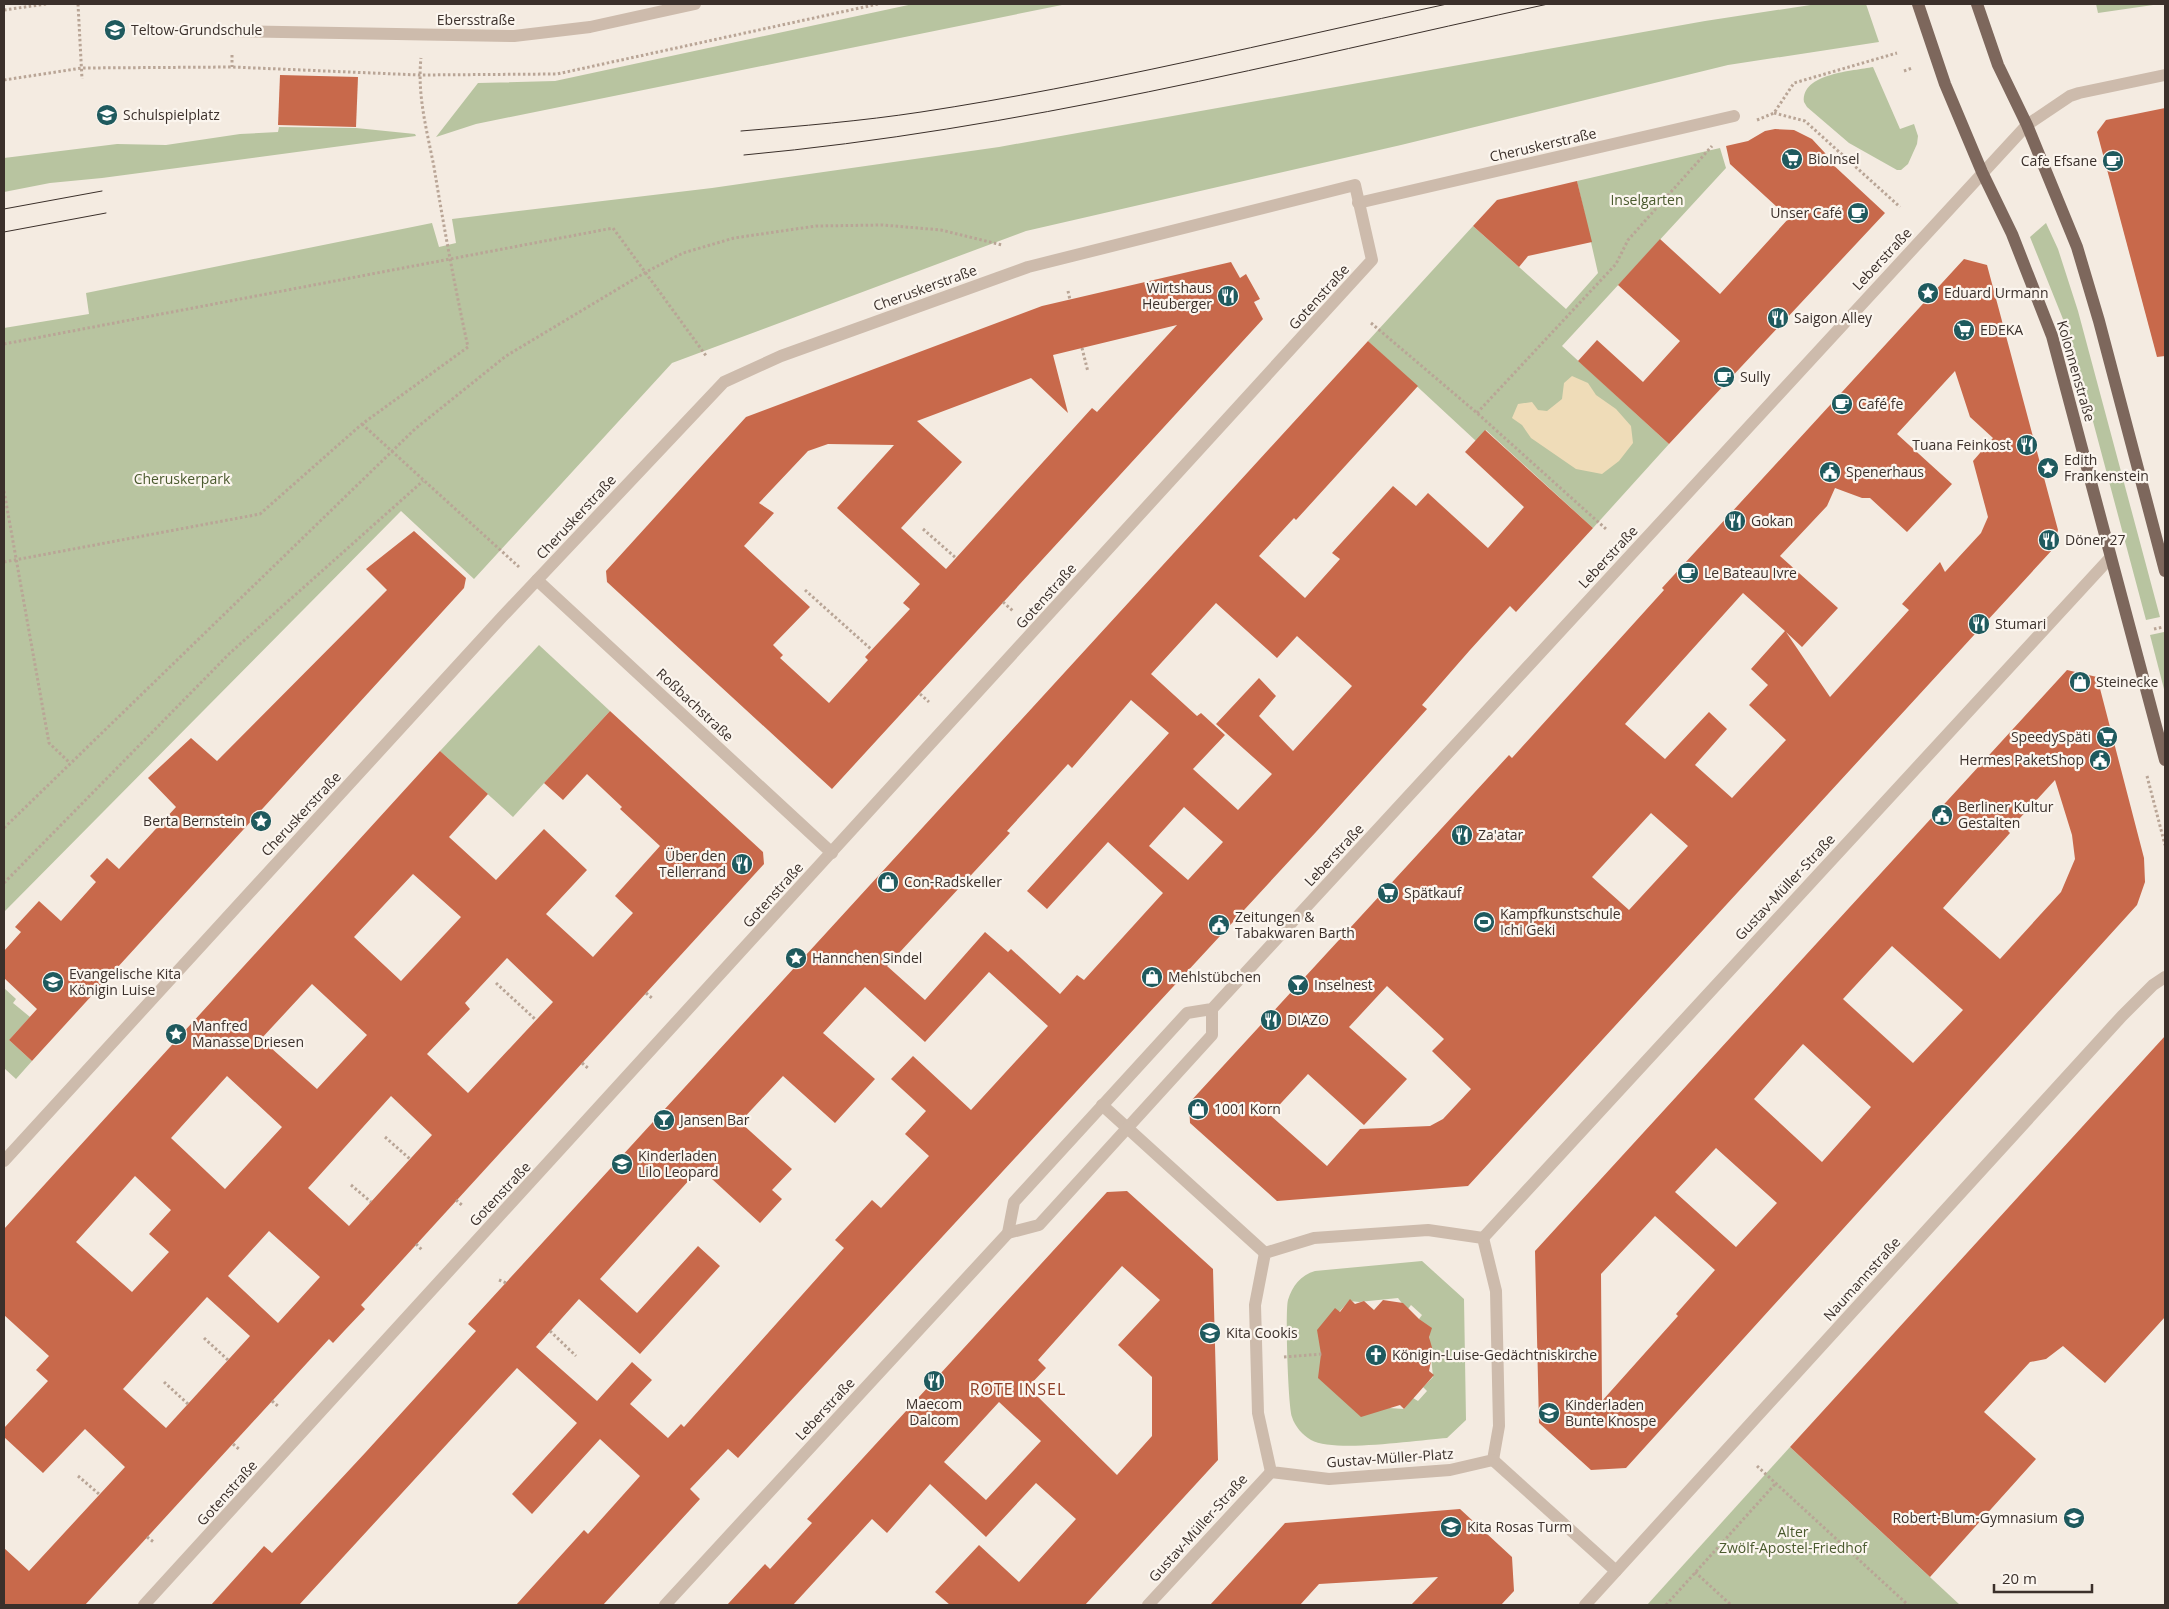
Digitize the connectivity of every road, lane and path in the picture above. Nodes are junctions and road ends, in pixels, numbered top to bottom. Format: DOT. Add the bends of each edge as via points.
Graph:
graph roads {
  1 [pos="46,4"];
  2 [pos="78,4"];
  3 [pos="695,4"];
  4 [pos="878,4"];
  5 [pos="1918,4"];
  6 [pos="1978,9"];
  7 [pos="4,10"];
  8 [pos="232,30"];
  9 [pos="1897,53"];
  10 [pos="82,68"];
  11 [pos="1912,68"];
  12 [pos="1904,71"];
  13 [pos="419,75"];
  14 [pos="2165,75"];
  15 [pos="4,80"];
  16 [pos="82,80"];
  17 [pos="1734,116"];
  18 [pos="2027,125"];
  19 [pos="1716,142"];
  20 [pos="1982,172"];
  21 [pos="1355,185"];
  22 [pos="1358,203"];
  23 [pos="1900,207"];
  24 [pos="1002,245"];
  25 [pos="449,259"];
  26 [pos="646,272"];
  27 [pos="1068,290"];
  28 [pos="1070,300"];
  29 [pos="1371,323"];
  30 [pos="4,344"];
  31 [pos="1082,348"];
  32 [pos="706,357"];
  33 [pos="1088,372"];
  34 [pos="1476,413"];
  35 [pos="362,424"];
  36 [pos="392,451"];
  37 [pos="423,480"];
  38 [pos="4,492"];
  39 [pos="923,529"];
  40 [pos="1606,529"];
  41 [pos="956,558"];
  42 [pos="2110,558"];
  43 [pos="16,560"];
  44 [pos="4,562"];
  45 [pos="2165,571"];
  46 [pos="537,580"];
  47 [pos="805,590"];
  48 [pos="1004,602"];
  49 [pos="1013,611"];
  50 [pos="872,650"];
  51 [pos="920,694"];
  52 [pos="929,702"];
  53 [pos="2165,760"];
  54 [pos="70,763"];
  55 [pos="4,828"];
  56 [pos="832,853"];
  57 [pos="4,883"];
  58 [pos="2165,977"];
  59 [pos="496,983"];
  60 [pos="646,993"];
  61 [pos="653,999"];
  62 [pos="1212,1009"];
  63 [pos="536,1020"];
  64 [pos="582,1063"];
  65 [pos="589,1069"];
  66 [pos="1102,1105"];
  67 [pos="1127,1128"];
  68 [pos="384,1137"];
  69 [pos="410,1159"];
  70 [pos="4,1161"];
  71 [pos="351,1185"];
  72 [pos="456,1200"];
  73 [pos="371,1202"];
  74 [pos="463,1206"];
  75 [pos="1008,1233"];
  76 [pos="1483,1238"];
  77 [pos="416,1244"];
  78 [pos="423,1251"];
  79 [pos="1265,1253"];
  80 [pos="499,1280"];
  81 [pos="506,1283"];
  82 [pos="550,1331"];
  83 [pos="204,1338"];
  84 [pos="1322,1354"];
  85 [pos="576,1356"];
  86 [pos="1284,1357"];
  87 [pos="228,1360"];
  88 [pos="164,1382"];
  89 [pos="272,1401"];
  90 [pos="188,1404"];
  91 [pos="279,1407"];
  92 [pos="233,1444"];
  93 [pos="240,1450"];
  94 [pos="1493,1460"];
  95 [pos="1756,1466"];
  96 [pos="1271,1472"];
  97 [pos="78,1476"];
  98 [pos="1776,1483"];
  99 [pos="99,1494"];
  100 [pos="147,1537"];
  101 [pos="155,1544"];
  102 [pos="1616,1571"];
  103 [pos="1696,1572"];
  104 [pos="144,1605"];
  105 [pos="665,1605"];
  106 [pos="1148,1605"];
  107 [pos="1585,1605"];
  108 [pos="1666,1605"];
  109 [pos="1731,1605"];
  110 [pos="1908,1605"];
  1 -- 7 [label="path"];
  2 -- 10 [label="path"];
  3 -- 8 [label="street, Ebersstraße" via="590,26 514,36"];
  4 -- 13 [label="path" via="557,74"];
  5 -- 20 [label="main road, Kolonnenstraße" via="1945,84"];
  6 -- 18 [label="main road" via="2003,76"];
  9 -- 23 [label="path" via="1794,83 1774,113 1805,121"];
  10 -- 13 [label="path" via="232,67"];
  10 -- 15 [label="path"];
  10 -- 16 [label="path"];
  11 -- 12 [label="path"];
  13 -- 25 [label="path"];
  14 -- 18 [label="street, Leberstraße" via="2070,96"];
  17 -- 22 [label="street, Cheruskerstraße"];
  18 -- 20 [label="street, Leberstraße"];
  18 -- 45 [label="main road" via="2077,247"];
  19 -- 34 [label="path" via="1628,240 1616,264"];
  20 -- 42 [label="main road, Kolonnenstraße" via="2012,234 2052,336"];
  20 -- 62 [label="street, Leberstraße"];
  21 -- 22 [label="street, Gotenstraße"];
  21 -- 46 [label="street, Cheruskerstraße" via="1028,267 781,356 724,382"];
  22 -- 56 [label="street, Gotenstraße" via="1372,260"];
  24 -- 26 [label="path" via="941,230 882,225 816,226 734,238 683,253"];
  25 -- 26 [label="path" via="614,228"];
  25 -- 30 [label="path"];
  25 -- 35 [label="path" via="468,347"];
  26 -- 32 [label="path"];
  26 -- 36 [label="path" via="506,356"];
  27 -- 28 [label="path"];
  29 -- 34 [label="path"];
  31 -- 33 [label="path"];
  34 -- 40 [label="path"];
  35 -- 36 [label="path"];
  35 -- 43 [label="path" via="260,514"];
  36 -- 37 [label="path"];
  36 -- 54 [label="path"];
  37 -- 46 [label="path"];
  37 -- 57 [label="path" via="230,653"];
  38 -- 43 [label="path"];
  39 -- 41 [label="path"];
  42 -- 53 [label="main road, Kolonnenstraße"];
  42 -- 76 [label="street, Gustav-Müller-Straße"];
  43 -- 44 [label="path"];
  43 -- 54 [label="path" via="49,742"];
  46 -- 56 [label="street, Roßbachstraße"];
  46 -- 70 [label="street, Cheruskerstraße"];
  47 -- 50 [label="path"];
  48 -- 49 [label="path"];
  51 -- 52 [label="path"];
  54 -- 55 [label="path"];
  56 -- 104 [label="street, Gotenstraße"];
  58 -- 102 [label="street, Naumannstraße" via="2128,1011"];
  59 -- 63 [label="path"];
  60 -- 61 [label="path"];
  62 -- 66 [label="street" via="1187,1013"];
  62 -- 67 [label="street" via="1212,1035"];
  64 -- 65 [label="path"];
  66 -- 67 [label="street"];
  66 -- 75 [label="street" via="1014,1202"];
  67 -- 75 [label="street" via="1039,1225"];
  67 -- 79 [label="street"];
  68 -- 69 [label="path"];
  71 -- 73 [label="path"];
  72 -- 74 [label="path"];
  75 -- 105 [label="street, Leberstraße"];
  76 -- 79 [label="street" via="1428,1230 1314,1238"];
  76 -- 94 [label="street" via="1496,1292 1499,1426"];
  77 -- 78 [label="path"];
  79 -- 96 [label="street" via="1255,1305 1258,1413"];
  80 -- 81 [label="path"];
  82 -- 85 [label="path"];
  83 -- 87 [label="path"];
  84 -- 86 [label="path"];
  88 -- 90 [label="path"];
  89 -- 91 [label="path"];
  92 -- 93 [label="path"];
  94 -- 96 [label="street, Gustav-Müller-Platz" via="1450,1470 1329,1479"];
  94 -- 102 [label="street"];
  95 -- 98 [label="path"];
  96 -- 106 [label="street, Gustav-Müller-Straße"];
  97 -- 99 [label="path"];
  98 -- 103 [label="path"];
  98 -- 110 [label="path"];
  100 -- 101 [label="path"];
  102 -- 107 [label="street, Naumannstraße"];
  103 -- 108 [label="path"];
  103 -- 109 [label="path"];
}
